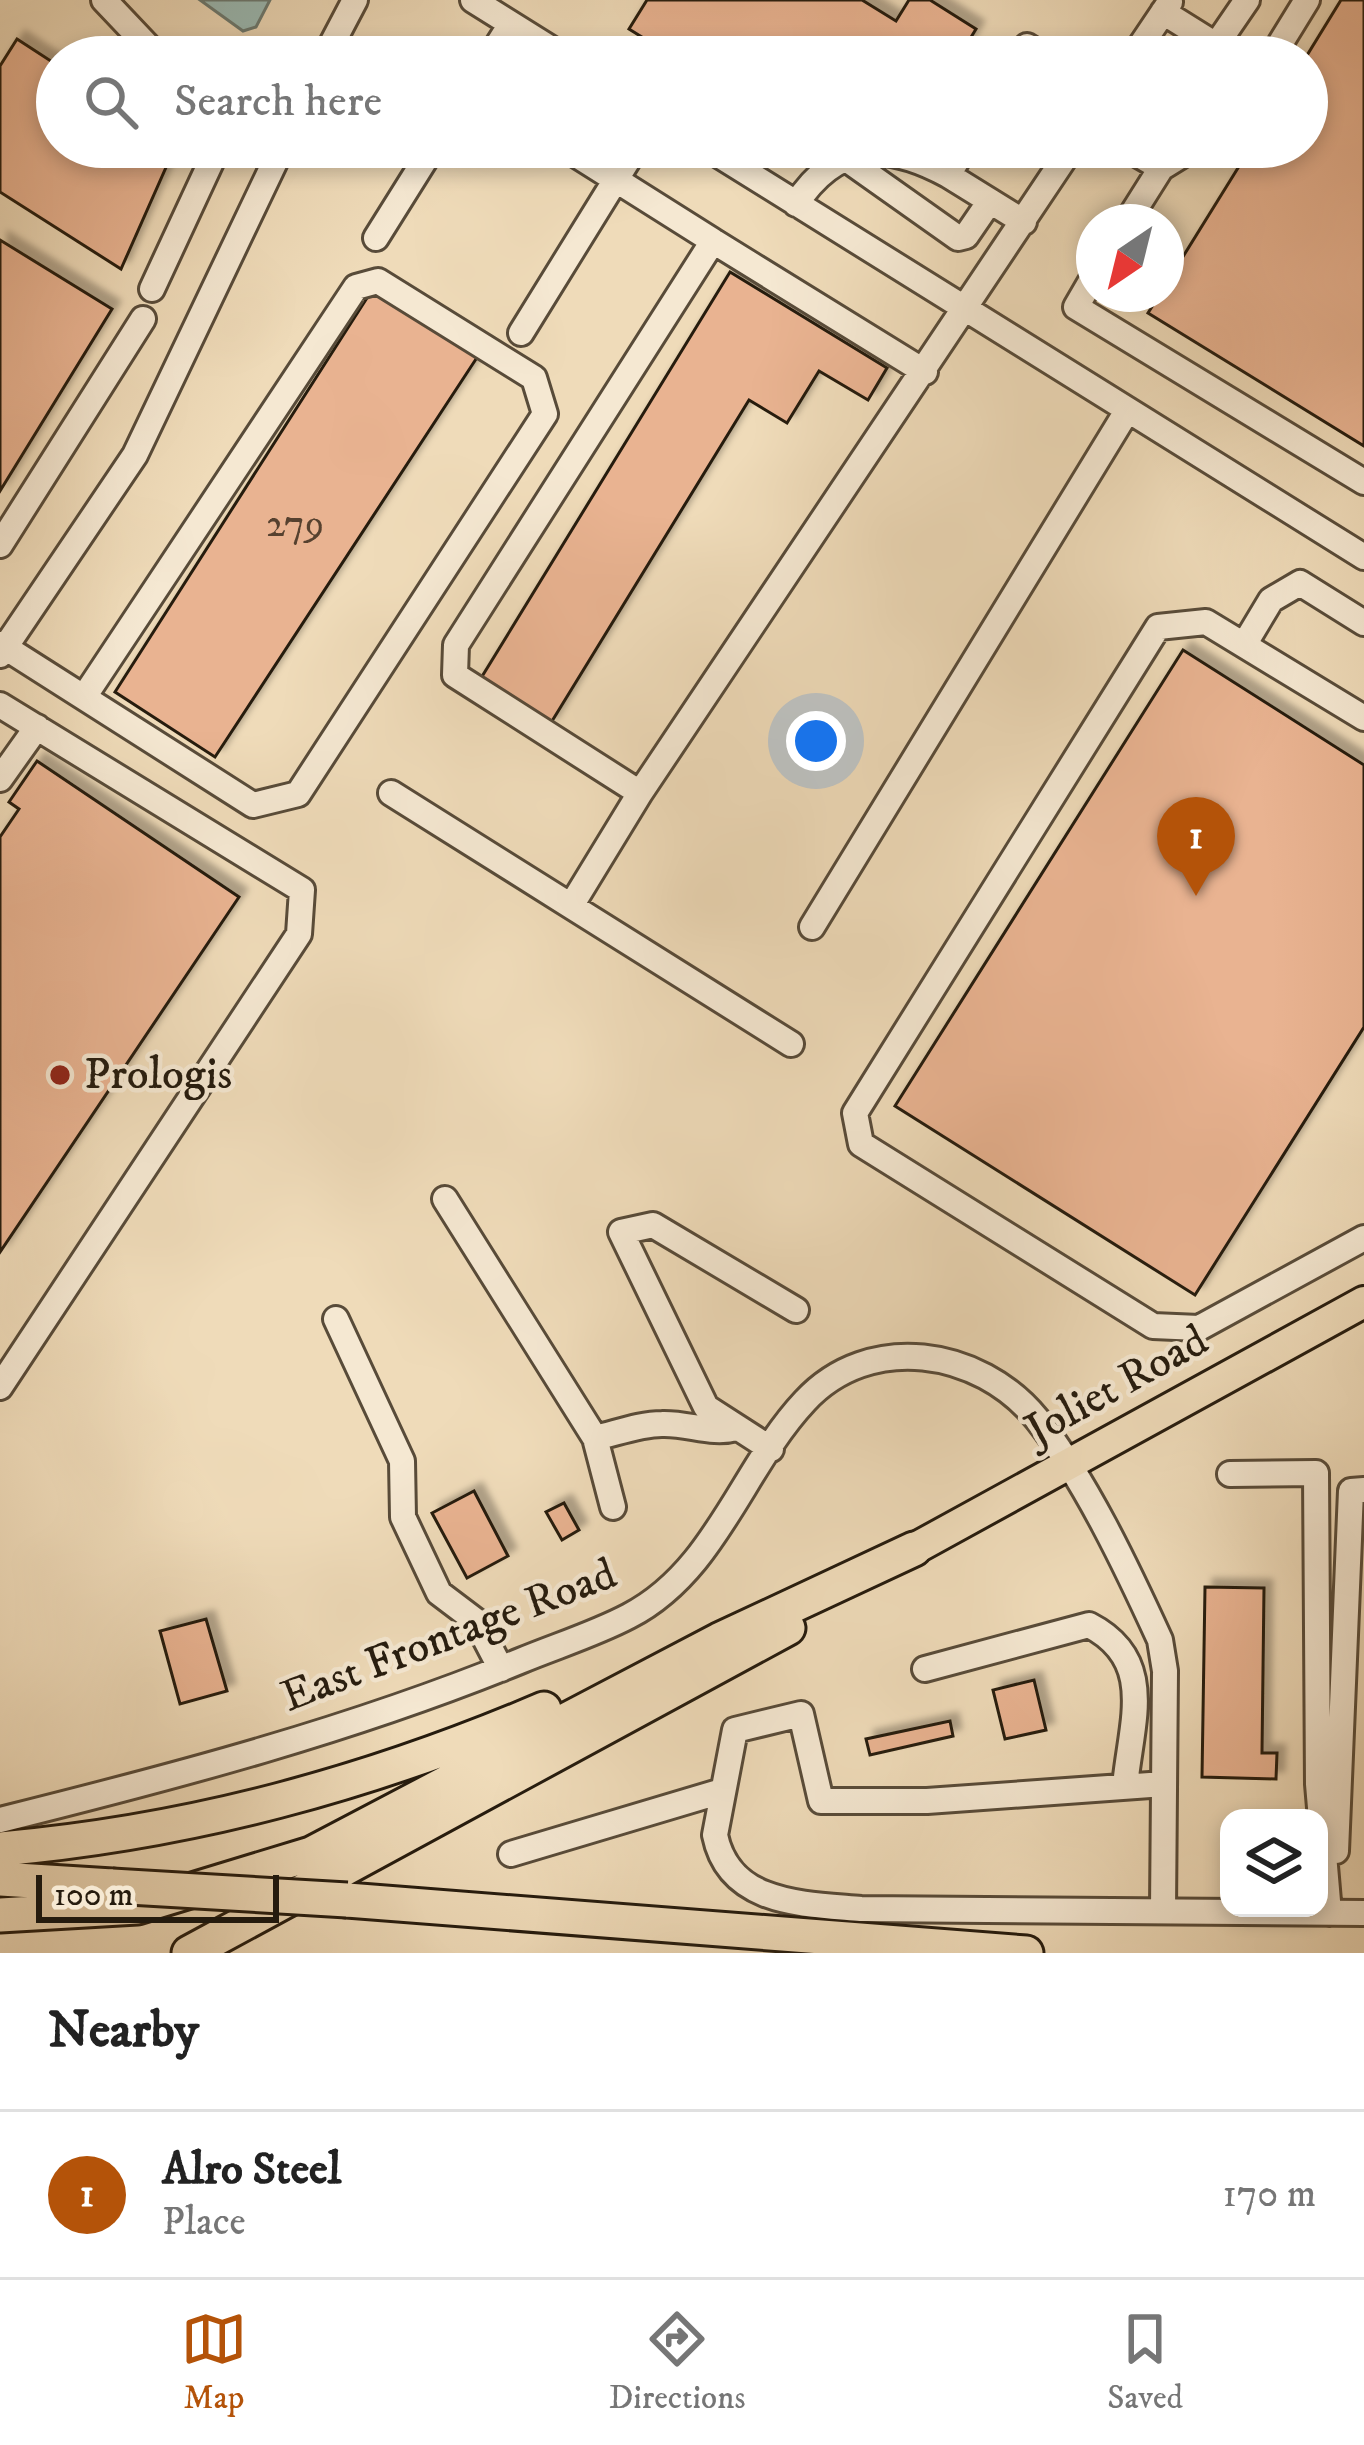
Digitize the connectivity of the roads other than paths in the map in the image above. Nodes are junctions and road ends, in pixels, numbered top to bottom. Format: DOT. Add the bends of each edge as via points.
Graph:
graph roads {
  1 [pos="104,0"];
  2 [pos="355,0"];
  3 [pos="473,0"];
  4 [pos="1247,0"];
  5 [pos="1307,0"];
  6 [pos="1167,6"];
  7 [pos="511,24"];
  8 [pos="138,36"];
  9 [pos="336,36"];
  10 [pos="503,36"];
  11 [pos="530,36"];
  12 [pos="1147,36"];
  13 [pos="1201,36"];
  14 [pos="1229,36"];
  15 [pos="1284,36"];
  16 [pos="208,168"];
  17 [pos="272,168"];
  18 [pos="420,168"];
  19 [pos="599,168"];
  20 [pos="622,168"];
  21 [pos="739,168"];
  22 [pos="829,168"];
  23 [pos="859,168"];
  24 [pos="932,168"];
  25 [pos="952,168"];
  26 [pos="1059,168"];
  27 [pos="1140,168"];
  28 [pos="948,175"];
  29 [pos="616,178"];
  30 [pos="990,201"];
  31 [pos="796,204"];
  32 [pos="1131,204"];
  33 [pos="1024,222"];
  34 [pos="376,238"];
  35 [pos="713,241"];
  36 [pos="152,290"];
  37 [pos="966,311"];
  38 [pos="1084,312"];
  39 [pos="143,319"];
  40 [pos="521,333"];
  41 [pos="925,372"];
  42 [pos="1127,411"];
  43 [pos="1364,482"];
  44 [pos="0,545"];
  45 [pos="1364,557"];
  46 [pos="1364,622"];
  47 [pos="1244,645"];
  48 [pos="2,648"];
  49 [pos="84,698"];
  50 [pos="0,705"];
  51 [pos="1364,718"];
  52 [pos="37,727"];
  53 [pos="0,779"];
  54 [pos="640,793"];
  55 [pos="392,794"];
  56 [pos="571,906"];
  57 [pos="812,927"];
  58 [pos="791,1044"];
  59 [pos="445,1199"];
  60 [pos="1364,1238"];
  61 [pos="1364,1303"];
  62 [pos="796,1310"];
  63 [pos="336,1319"];
  64 [pos="0,1387"];
  65 [pos="737,1428"];
  66 [pos="596,1438"];
  67 [pos="771,1449"];
  68 [pos="1068,1465"];
  69 [pos="1230,1474"];
  70 [pos="1364,1490"];
  71 [pos="613,1507"];
  72 [pos="914,1549"];
  73 [pos="838,1584"];
  74 [pos="502,1669"];
  75 [pos="925,1669"];
  76 [pos="1164,1784"];
  77 [pos="1125,1786"];
  78 [pos="722,1791"];
  79 [pos="0,1820"];
  80 [pos="0,1849"];
  81 [pos="511,1854"];
  82 [pos="0,1879"];
  83 [pos="1163,1910"];
  84 [pos="1345,1913"];
  85 [pos="0,1915"];
  86 [pos="189,1953"];
  87 [pos="1026,1953"];
  1 -- 8 [label="street"];
  2 -- 9 [label="street"];
  3 -- 7 [label="street"];
  4 -- 14 [label="street"];
  5 -- 15 [label="street"];
  6 -- 12 [label="street"];
  6 -- 13 [label="street"];
  7 -- 10 [label="street"];
  7 -- 11 [label="street"];
  16 -- 36 [label="street"];
  17 -- 48 [label="street" via="134,455"];
  18 -- 34 [label="street"];
  19 -- 29 [label="street"];
  20 -- 29 [label="street"];
  21 -- 31 [label="street"];
  22 -- 31 [label="street"];
  23 -- 30 [label="street" via="958,238"];
  24 -- 28 [label="street"];
  25 -- 28 [label="street"];
  26 -- 33 [label="street"];
  27 -- 32 [label="street"];
  28 -- 30 [label="street"];
  29 -- 35 [label="street"];
  29 -- 40 [label="street"];
  30 -- 33 [label="street"];
  31 -- 37 [label="street"];
  33 -- 37 [label="street"];
  35 -- 41 [label="street"];
  35 -- 54 [label="street" via="452,662 471,691"];
  37 -- 41 [label="street"];
  37 -- 42 [label="street"];
  38 -- 43 [label="street"];
  39 -- 44 [label="street"];
  41 -- 54 [label="street"];
  42 -- 45 [label="street"];
  42 -- 57 [label="street"];
  46 -- 47 [label="street" via="1300,584 1270,600"];
  47 -- 51 [label="street"];
  47 -- 60 [label="street" via="1206,622 1158,627 855,1113 861,1144 1153,1326 1199,1328"];
  48 -- 49 [label="street"];
  49 -- 49 [label="street" via="253,805 298,794 545,414 534,378 378,281 356,287"];
  50 -- 52 [label="street"];
  52 -- 53 [label="street"];
  52 -- 64 [label="street" via="302,890 299,934"];
  54 -- 56 [label="street"];
  55 -- 56 [label="street"];
  56 -- 58 [label="street"];
  59 -- 66 [label="street"];
  61 -- 68 [label="main road, Joliet Road"];
  62 -- 65 [label="street" via="653,1225 621,1232 706,1407"];
  63 -- 74 [label="street" via="402,1461 404,1517 440,1593 476,1622"];
  65 -- 66 [label="street" via="717,1434 655,1423"];
  65 -- 67 [label="street"];
  66 -- 71 [label="street"];
  67 -- 68 [label="street, East Frontage Road" via="804,1402 835,1376 883,1356 919,1355 963,1367 1015,1399"];
  67 -- 74 [label="street, East Frontage Road" via="667,1592 630,1616"];
  68 -- 72 [label="main road, Joliet Road"];
  68 -- 76 [label="street, East Frontage Road" via="1160,1640"];
  69 -- 84 [label="street" via="1316,1473 1318,1784"];
  70 -- 84 [label="street" via="1351,1490 1336,1868"];
  72 -- 73 [label="highway"];
  72 -- 86 [label="highway" via="735,1661"];
  73 -- 80 [label="highway" via="484,1735 343,1785 188,1825"];
  73 -- 85 [label="highway" via="311,1854 137,1907"];
  74 -- 79 [label="street, East Frontage Road" via="327,1732"];
  75 -- 77 [label="street" via="1089,1624 1112,1637 1135,1682"];
  76 -- 77 [label="street"];
  76 -- 83 [label="street, East Frontage Road"];
  77 -- 78 [label="street" via="820,1801 801,1714 735,1730"];
  78 -- 81 [label="street"];
  78 -- 83 [label="street" via="718,1851 760,1894 861,1910"];
  82 -- 87 [label="highway, bridge"];
  83 -- 84 [label="street"];
}
